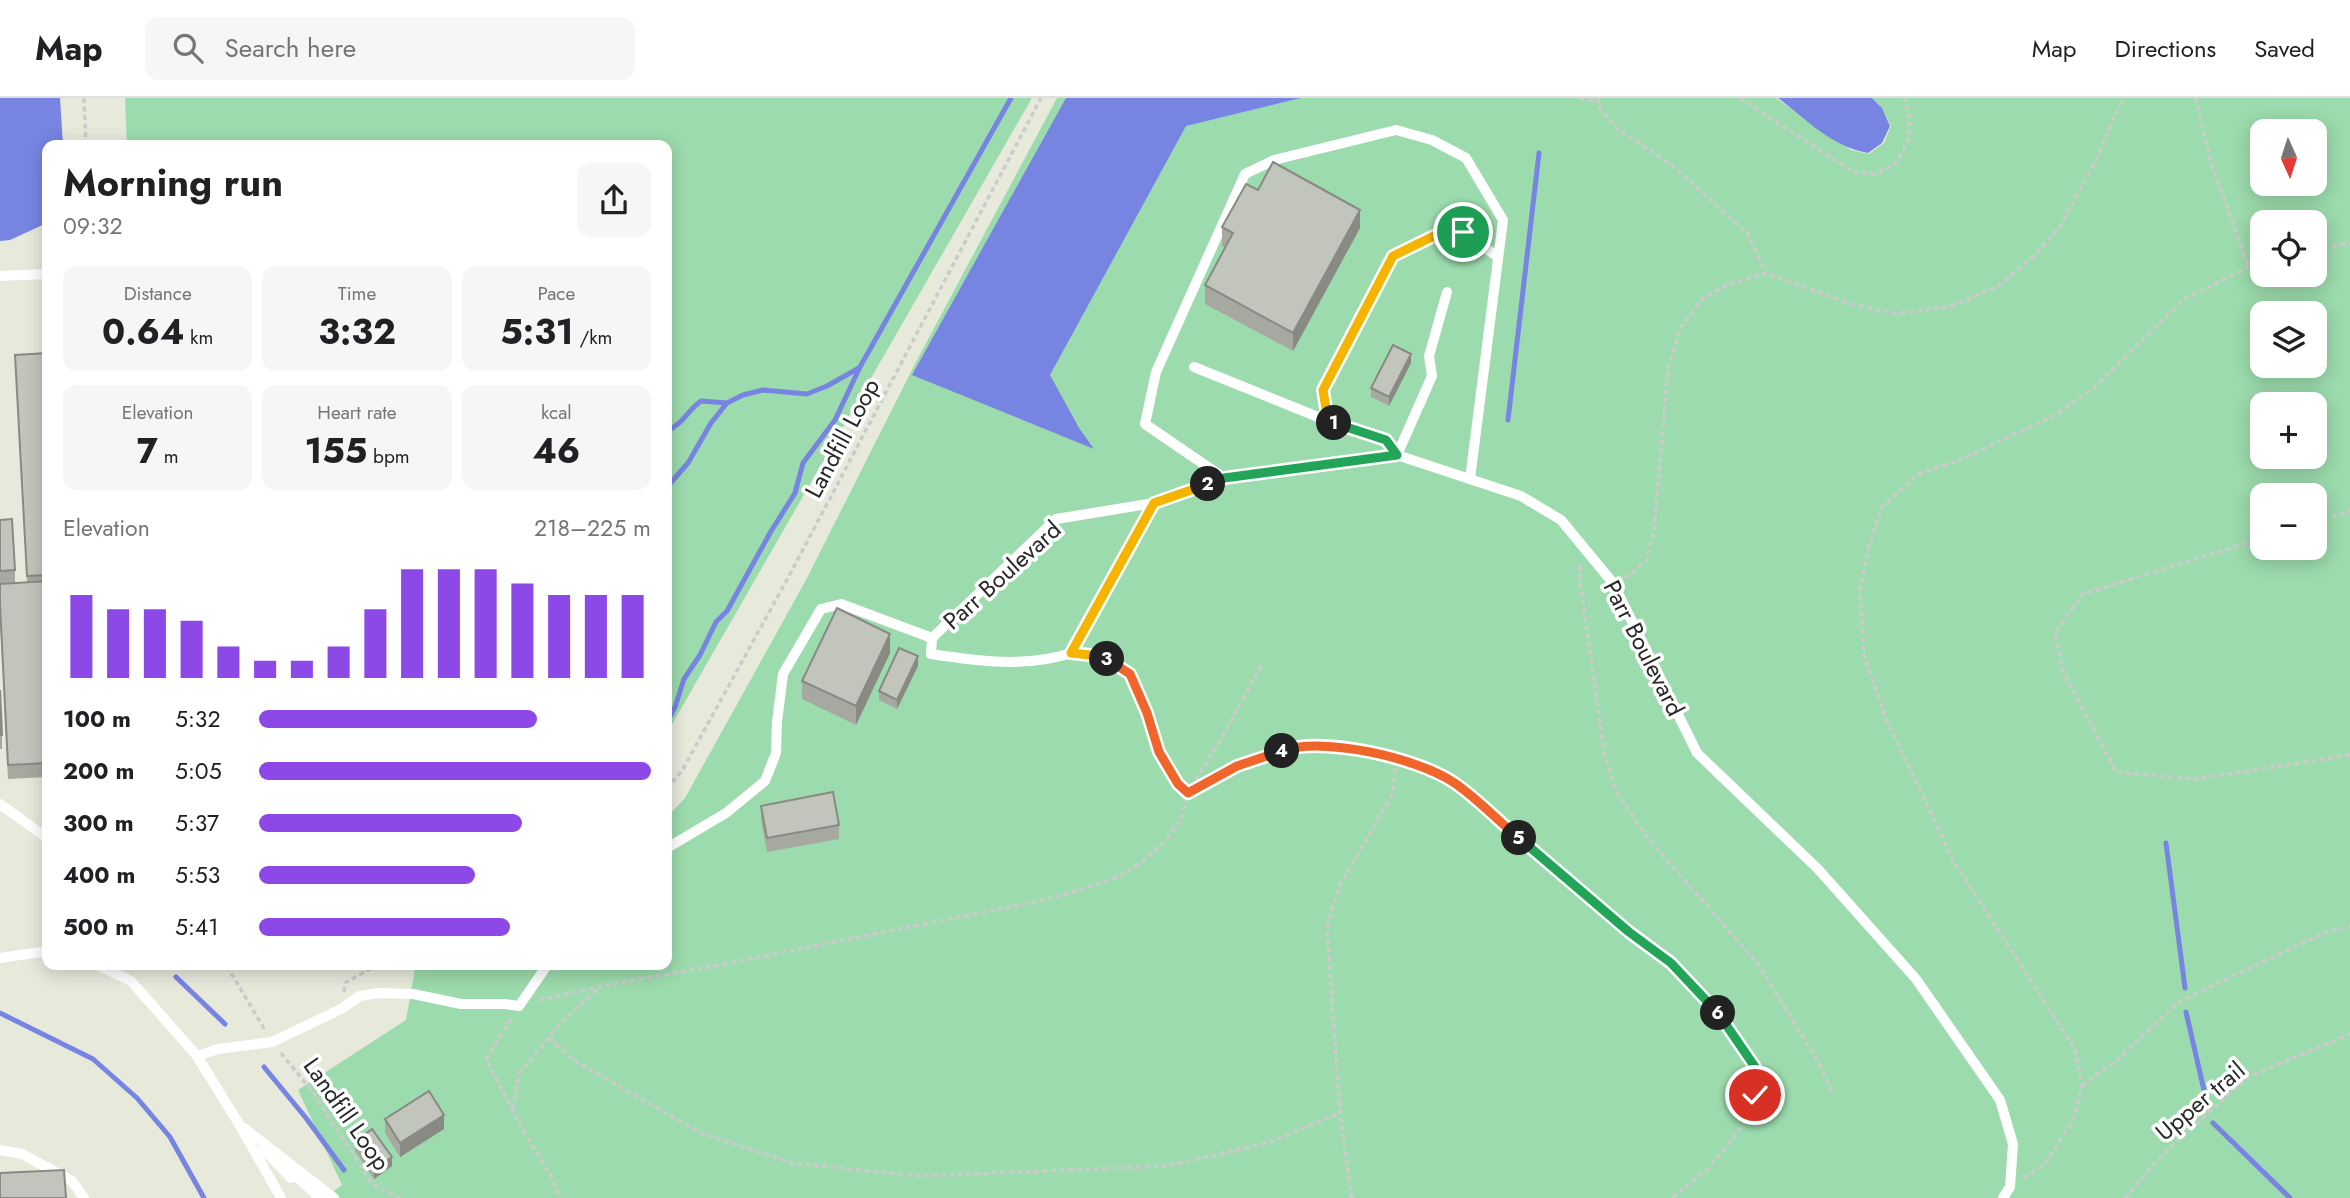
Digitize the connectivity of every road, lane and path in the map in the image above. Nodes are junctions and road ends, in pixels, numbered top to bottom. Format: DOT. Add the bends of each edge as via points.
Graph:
graph roads {
  1 [pos="84,98"];
  2 [pos="1041,98"];
  3 [pos="1580,98"];
  4 [pos="1740,98"];
  5 [pos="1904,98"];
  6 [pos="2123,98"];
  7 [pos="2196,98"];
  8 [pos="1598,100"];
  9 [pos="86,140"];
  10 [pos="2350,243"];
  11 [pos="2327,247"];
  12 [pos="1498,257"];
  13 [pos="2248,267"];
  14 [pos="1766,273"];
  15 [pos="42,274"];
  16 [pos="0,276"];
  17 [pos="1447,292"];
  18 [pos="1194,367"];
  19 [pos="1328,421"];
  20 [pos="1397,455"];
  21 [pos="1224,478"];
  22 [pos="1470,479"];
  23 [pos="1154,503"];
  24 [pos="2350,511"];
  25 [pos="2327,518"];
  26 [pos="2250,542"];
  27 [pos="1581,543"];
  28 [pos="1613,583"];
  29 [pos="932,638"];
  30 [pos="1071,653"];
  31 [pos="1261,665"];
  32 [pos="2350,755"];
  33 [pos="1396,757"];
  34 [pos="672,783"];
  35 [pos="1188,793"];
  36 [pos="0,804"];
  37 [pos="42,834"];
  38 [pos="672,845"];
  39 [pos="2350,927"];
  40 [pos="42,952"];
  41 [pos="0,958"];
  42 [pos="108,970"];
  43 [pos="229,970"];
  44 [pos="544,970"];
  45 [pos="601,986"];
  46 [pos="519,1006"];
  47 [pos="2350,1034"];
  48 [pos="549,1038"];
  49 [pos="272,1042"];
  50 [pos="197,1056"];
  51 [pos="2082,1086"];
  52 [pos="1833,1097"];
  53 [pos="512,1110"];
  54 [pos="1340,1113"];
  55 [pos="239,1124"];
  56 [pos="0,1150"];
  57 [pos="2010,1187"];
  58 [pos="83,1198"];
  59 [pos="281,1198"];
  60 [pos="288,1198"];
  61 [pos="310,1198"];
  62 [pos="320,1198"];
  63 [pos="334,1198"];
  64 [pos="400,1198"];
  65 [pos="560,1198"];
  66 [pos="1352,1198"];
  67 [pos="1671,1198"];
  68 [pos="2003,1198"];
  69 [pos="2125,1198"];
  1 -- 9 [label="path"];
  2 -- 34 [label="path, Landfill Loop" via="789,576"];
  3 -- 8 [label="path"];
  4 -- 5 [label="path" via="1853,172 1876,174 1897,162 1908,141 1910,119"];
  6 -- 14 [label="path" via="2061,225 1997,287 1951,306 1897,314 1852,304"];
  7 -- 13 [label="path" via="2211,162"];
  8 -- 14 [label="path" via="1616,128 1671,164 1747,233"];
  10 -- 11 [label="path"];
  12 -- 19 [label="lane" via="1463,232 1444,231 1393,256 1323,390"];
  12 -- 21 [label="lane" via="1503,220 1466,158 1432,140 1396,130 1274,160 1245,174 1156,372 1145,424"];
  12 -- 22 [label="lane"];
  13 -- 51 [label="path" via="2183,299 2096,386 2055,415 1960,460 1917,474 1882,507 1866,559 1860,590 1864,655 1885,716 1954,862 2075,1049"];
  14 -- 28 [label="path" via="1729,284 1702,299 1681,327 1668,368 1654,531 1646,561"];
  15 -- 16 [label="lane"];
  17 -- 20 [label="lane" via="1429,356 1432,376"];
  18 -- 19 [label="lane"];
  19 -- 20 [label="lane" via="1386,440"];
  20 -- 21 [label="lane, Parr Boulevard"];
  20 -- 22 [label="lane, Parr Boulevard"];
  21 -- 23 [label="lane, Parr Boulevard"];
  22 -- 27 [label="lane, Parr Boulevard" via="1521,496 1561,520"];
  23 -- 29 [label="lane, Parr Boulevard" via="1056,520"];
  23 -- 30 [label="lane"];
  24 -- 25 [label="path"];
  26 -- 32 [label="path" via="2083,594 2055,632 2063,671 2116,772 2195,779"];
  27 -- 28 [label="lane, Parr Boulevard"];
  27 -- 52 [label="path" via="1579,575 1604,752 1617,793 1650,841 1758,964 1822,1068"];
  28 -- 57 [label="lane, Parr Boulevard" via="1697,753 1818,869 1907,969 2000,1100 2013,1144"];
  29 -- 30 [label="lane" via="931,654 981,662 1051,659"];
  29 -- 38 [label="lane" via="841,604 821,609 783,674 776,752 765,781 726,813"];
  30 -- 35 [label="path" via="1100,656 1130,674 1159,752"];
  31 -- 35 [label="path"];
  33 -- 35 [label="path" via="1332,747 1290,748 1237,766"];
  33 -- 54 [label="path" via="1393,793 1339,887 1327,928"];
  33 -- 67 [label="path" via="1453,782 1671,963 1725,1020 1755,1067 1755,1095 1742,1126 1709,1168"];
  35 -- 45 [label="path" via="1181,819 1167,839 1120,876 1097,884 1044,900"];
  36 -- 37 [label="lane"];
  39 -- 51 [label="path" via="2326,932 2180,1001"];
  40 -- 41 [label="lane"];
  42 -- 50 [label="lane" via="131,981"];
  43 -- 49 [label="path, Landfill Loop"];
  44 -- 46 [label="lane"];
  45 -- 46 [label="path"];
  45 -- 48 [label="path"];
  46 -- 49 [label="lane" via="377,993 360,996"];
  46 -- 53 [label="path" via="486,1059"];
  47 -- 69 [label="path, Upper trail" via="2248,1077 2162,1155"];
  48 -- 53 [label="path" via="519,1074"];
  48 -- 54 [label="path" via="575,1062 701,1133 792,1163 919,1177 1167,1166 1270,1142"];
  49 -- 50 [label="lane"];
  49 -- 64 [label="path, Landfill Loop" via="312,1091 373,1185"];
  50 -- 55 [label="lane"];
  51 -- 57 [label="path" via="2072,1122 2044,1165"];
  53 -- 65 [label="path"];
  54 -- 66 [label="path"];
  55 -- 59 [label="lane"];
  55 -- 60 [label="lane"];
  55 -- 61 [label="lane"];
  55 -- 62 [label="lane"];
  55 -- 63 [label="lane"];
  56 -- 58 [label="lane" via="22,1154 72,1181"];
  57 -- 68 [label="lane, Parr Boulevard"];
}
